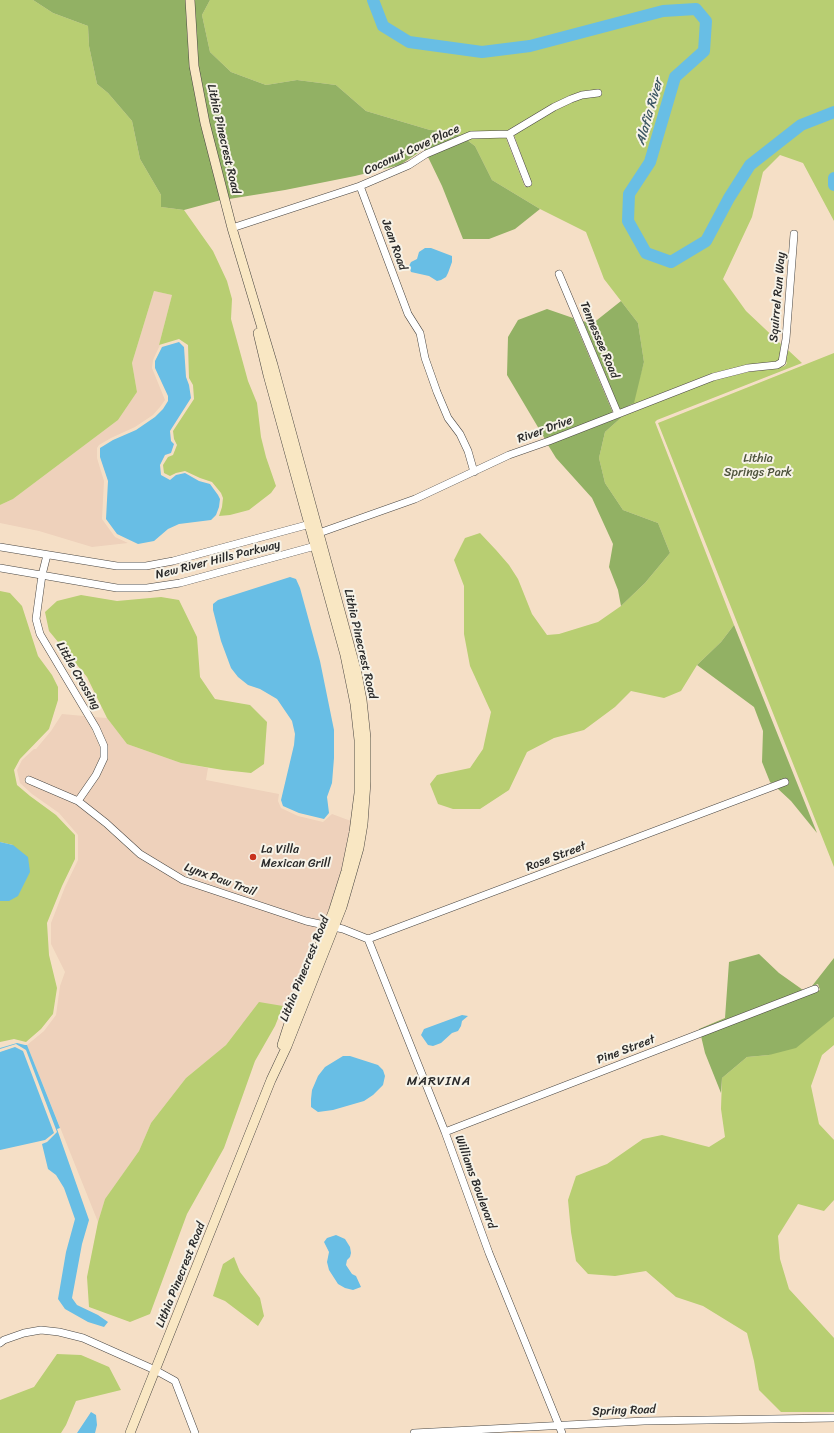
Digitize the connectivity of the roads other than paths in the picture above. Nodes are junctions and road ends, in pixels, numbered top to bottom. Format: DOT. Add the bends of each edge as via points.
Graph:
graph roads {
  1 [pos="190,0"];
  2 [pos="598,93"];
  3 [pos="509,134"];
  4 [pos="528,183"];
  5 [pos="360,186"];
  6 [pos="232,228"];
  7 [pos="794,234"];
  8 [pos="559,274"];
  9 [pos="782,362"];
  10 [pos="618,414"];
  11 [pos="474,472"];
  12 [pos="313,523"];
  13 [pos="319,533"];
  14 [pos="319,545"];
  15 [pos="0,547"];
  16 [pos="47,555"];
  17 [pos="0,568"];
  18 [pos="42,575"];
  19 [pos="29,780"];
  20 [pos="785,782"];
  21 [pos="78,801"];
  22 [pos="331,926"];
  23 [pos="368,939"];
  24 [pos="815,988"];
  25 [pos="445,1132"];
  26 [pos="0,1343"];
  27 [pos="156,1370"];
  28 [pos="834,1418"];
  29 [pos="559,1425"];
  30 [pos="130,1433"];
  31 [pos="195,1433"];
  32 [pos="414,1433"];
  33 [pos="562,1433"];
  1 -- 6 [label="main road, Lithia Pinecrest Road" via="192,42 199,94"];
  2 -- 3 [label="street, Coconut Cove Place" via="571,99"];
  3 -- 4 [label="street"];
  3 -- 5 [label="street, Coconut Cove Place" via="471,135"];
  5 -- 6 [label="street, Coconut Cove Place"];
  5 -- 11 [label="street, Jean Road" via="408,312 420,334 436,392 448,418 460,434"];
  6 -- 12 [label="main road, Lithia Pinecrest Road" via="273,365"];
  7 -- 9 [label="street, Squirrel Run Way"];
  8 -- 10 [label="street, Tennessee Road"];
  9 -- 10 [label="street, River Drive" via="713,377"];
  10 -- 11 [label="street, River Drive" via="509,455"];
  11 -- 13 [label="street, River Drive" via="415,499"];
  12 -- 13 [label="main road, Lithia Pinecrest Road"];
  12 -- 14 [label="main road, Lithia Pinecrest Road"];
  12 -- 16 [label="street, New River Hills Parkway" via="146,566 117,566"];
  13 -- 14 [label="main road, Lithia Pinecrest Road"];
  14 -- 18 [label="street, New River Hills Parkway" via="180,583 147,588 117,588"];
  14 -- 22 [label="main road, Lithia Pinecrest Road" via="357,674 366,738 363,824 354,868"];
  15 -- 16 [label="street, New River Hills Parkway"];
  16 -- 18 [label="street, Little Crossing"];
  17 -- 18 [label="street, New River Hills Parkway"];
  18 -- 21 [label="street, Little Crossing" via="36,620 40,634 104,746 104,758 96,776"];
  19 -- 21 [label="street, Lynx Paw Trail"];
  20 -- 23 [label="street, Rose Street"];
  21 -- 22 [label="street, Lynx Paw Trail" via="140,854 183,880 306,921"];
  22 -- 23 [label="street"];
  22 -- 27 [label="main road, Lithia Pinecrest Road" via="287,1046 271,1080"];
  23 -- 25 [label="street, Williams Boulevard"];
  24 -- 25 [label="street, Pine Street"];
  25 -- 29 [label="street, Williams Boulevard" via="489,1252"];
  26 -- 27 [label="street" via="24,1333 41,1330 59,1332 83,1338"];
  27 -- 30 [label="main road, Lithia Pinecrest Road"];
  27 -- 31 [label="street" via="175,1380"];
  28 -- 29 [label="street, Spring Road" via="710,1419"];
  29 -- 32 [label="street, Spring Road"];
  29 -- 33 [label="street, Williams Boulevard"];
}
